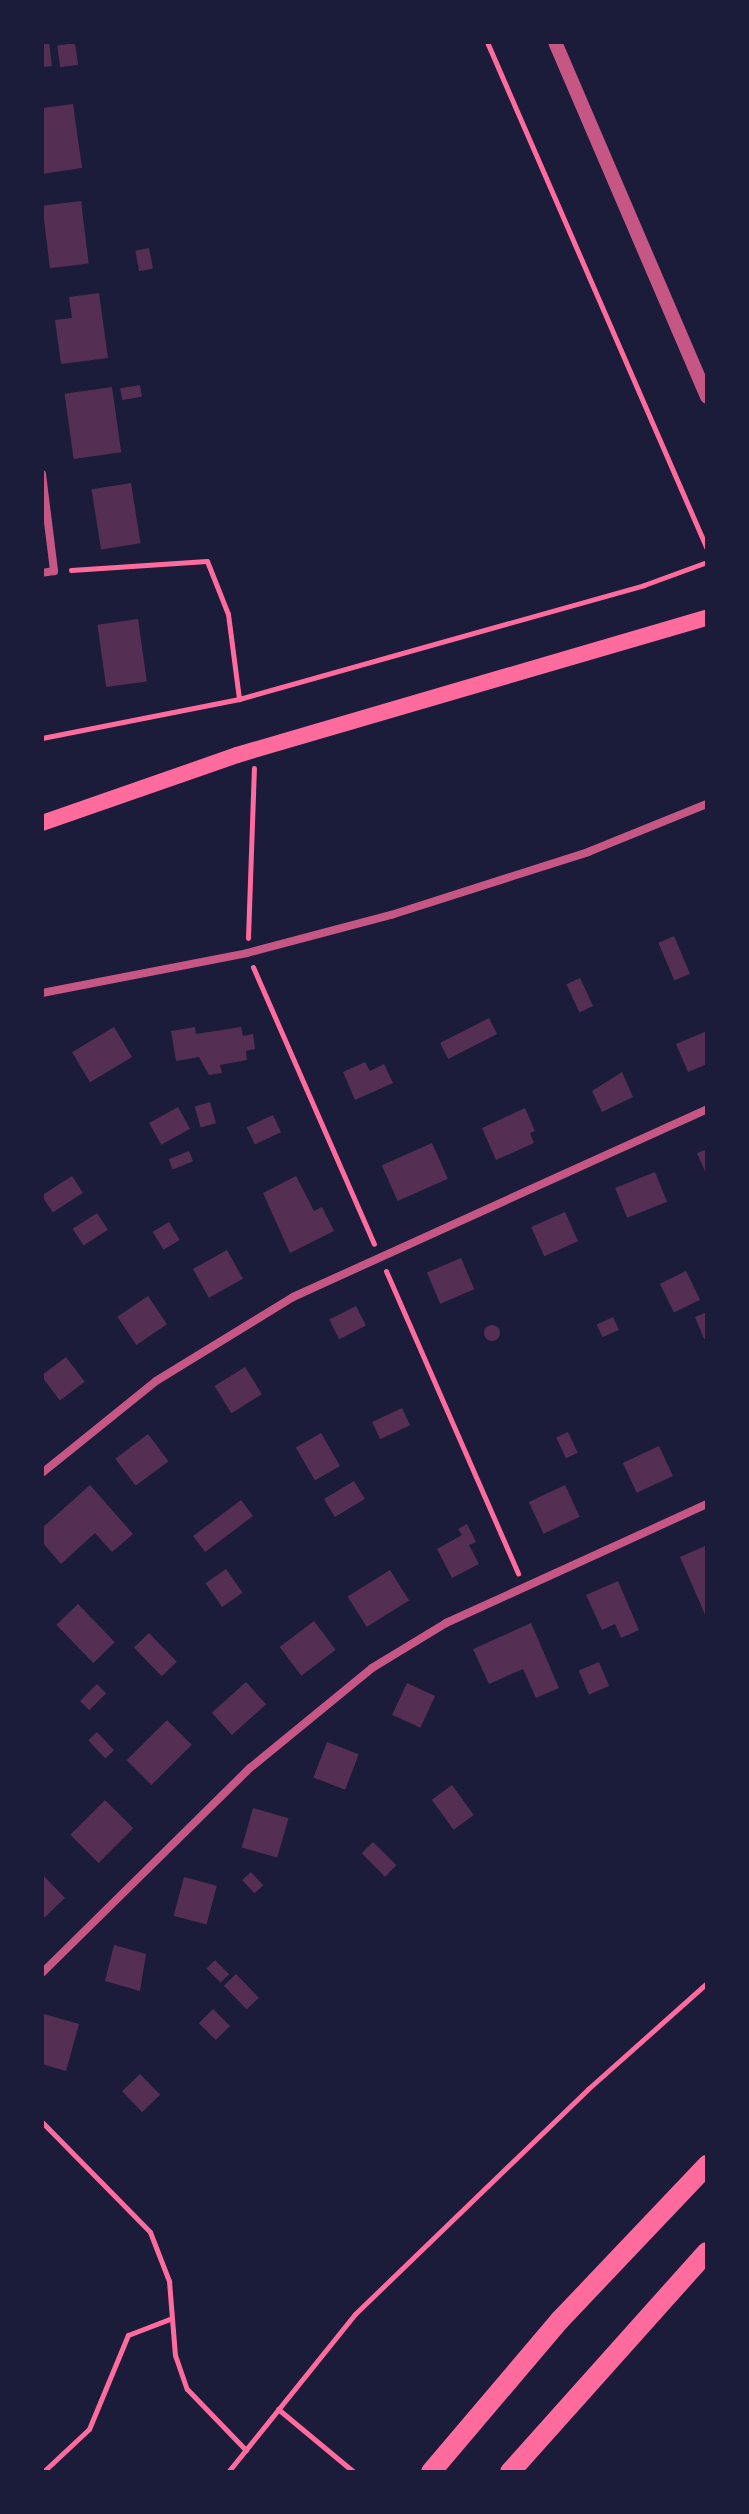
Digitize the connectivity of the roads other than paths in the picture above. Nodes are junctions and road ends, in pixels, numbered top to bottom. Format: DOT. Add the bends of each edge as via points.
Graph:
graph roads {
  1 [pos="555,42"];
  2 [pos="707,397"];
  3 [pos="42,474"];
  4 [pos="42,573"];
  5 [pos="707,618"];
  6 [pos="707,804"];
  7 [pos="42,823"];
  8 [pos="42,993"];
  9 [pos="707,1109"];
  10 [pos="42,1473"];
  11 [pos="707,1504"];
  12 [pos="42,1973"];
  13 [pos="707,2165"];
  14 [pos="707,2252"];
  15 [pos="431,2472"];
  16 [pos="510,2472"];
  1 -- 2 [label="street"];
  3 -- 4 [label="street" via="54,571"];
  5 -- 7 [label="main road" via="253,750"];
  6 -- 8 [label="street" via="588,852 247,953"];
  9 -- 10 [label="street" via="293,1297 156,1381"];
  11 -- 12 [label="street" via="459,1617 372,1668 250,1768"];
  13 -- 15 [label="highway" via="560,2320"];
  14 -- 16 [label="highway"];
}
